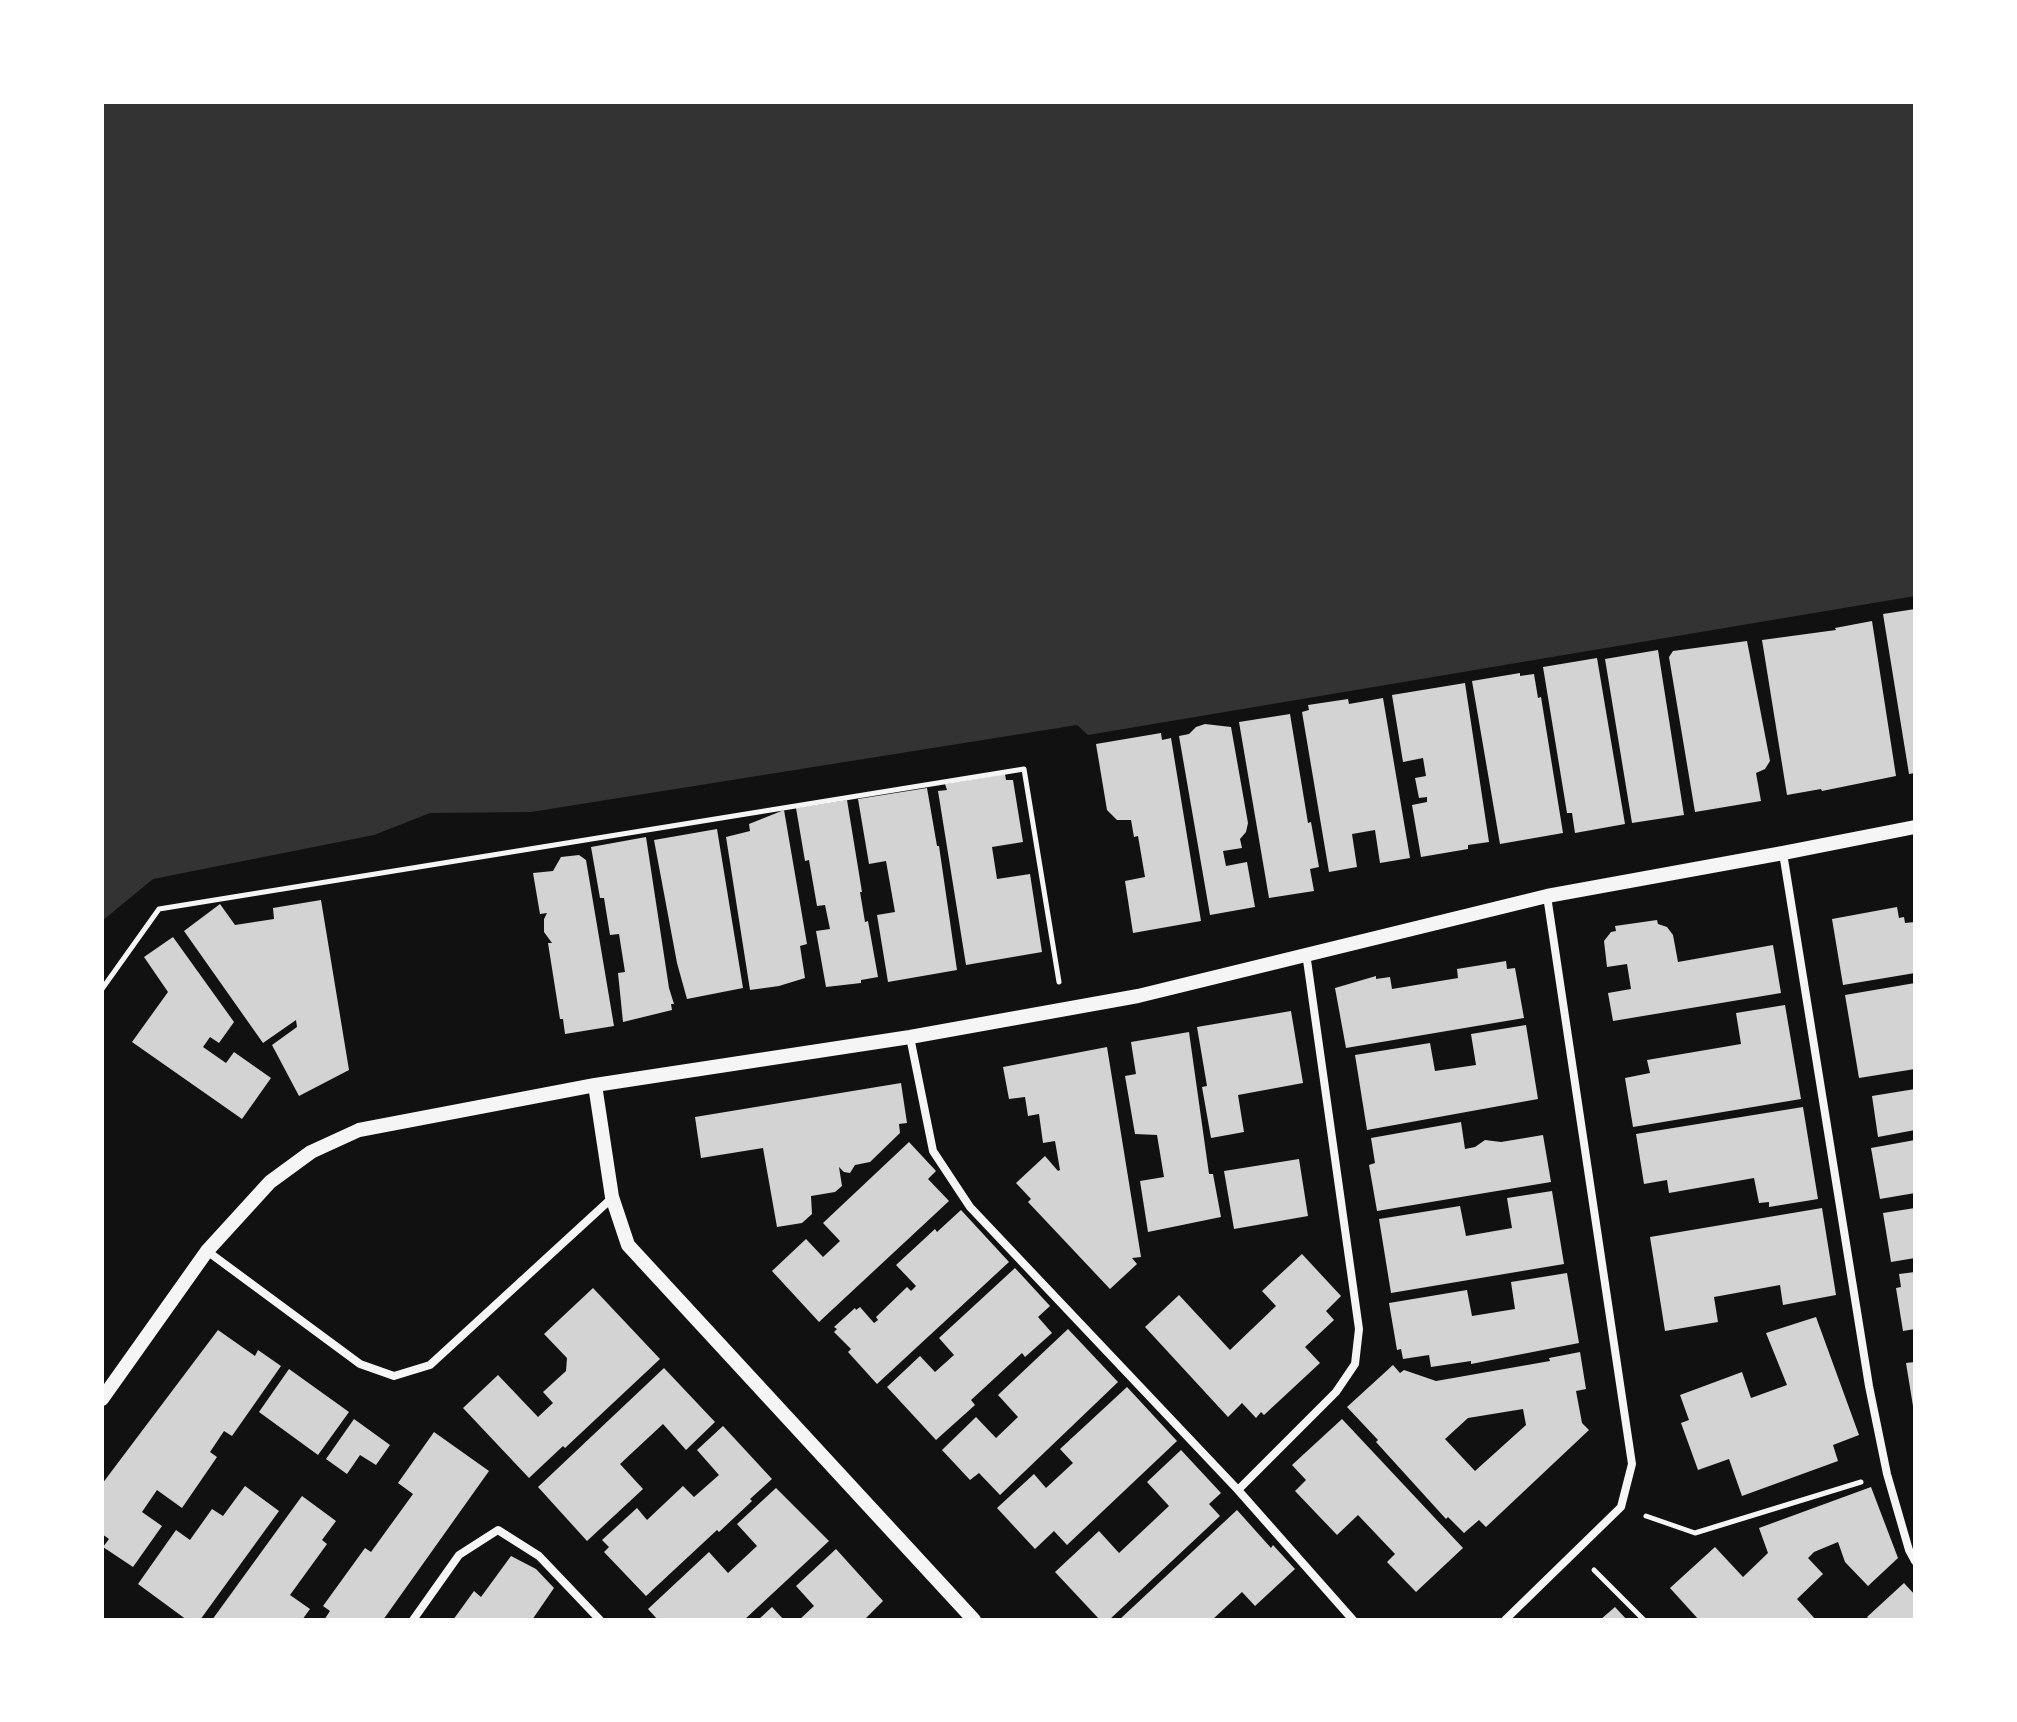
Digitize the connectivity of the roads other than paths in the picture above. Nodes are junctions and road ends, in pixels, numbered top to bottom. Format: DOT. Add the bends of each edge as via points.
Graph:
graph roads {
  1 [pos="1915,827"];
  2 [pos="1783,853"];
  3 [pos="1547,896"];
  4 [pos="1306,953"];
  5 [pos="910,1037"];
  6 [pos="595,1085"];
  7 [pos="612,1197"];
  8 [pos="207,1251"];
  9 [pos="102,1399"];
  10 [pos="1238,1490"];
  11 [pos="1915,1561"];
  12 [pos="413,1620"];
  13 [pos="600,1620"];
  14 [pos="974,1620"];
  15 [pos="1353,1620"];
  16 [pos="1505,1620"];
  1 -- 2 [label="street"];
  2 -- 3 [label="street"];
  2 -- 11 [label="street" via="1869,1386 1887,1474"];
  3 -- 4 [label="street"];
  3 -- 16 [label="street" via="1632,1464 1621,1507"];
  4 -- 5 [label="street" via="1138,996"];
  4 -- 10 [label="street" via="1359,1329 1355,1364 1336,1392"];
  5 -- 6 [label="street"];
  5 -- 10 [label="street" via="933,1151 970,1207"];
  6 -- 7 [label="street"];
  6 -- 8 [label="street" via="359,1130 311,1152 270,1182"];
  7 -- 8 [label="street" via="430,1365 394,1376 360,1364"];
  7 -- 14 [label="street" via="628,1245"];
  8 -- 9 [label="street"];
  10 -- 15 [label="street"];
  12 -- 13 [label="street" via="459,1555 498,1530 539,1556"];
}
